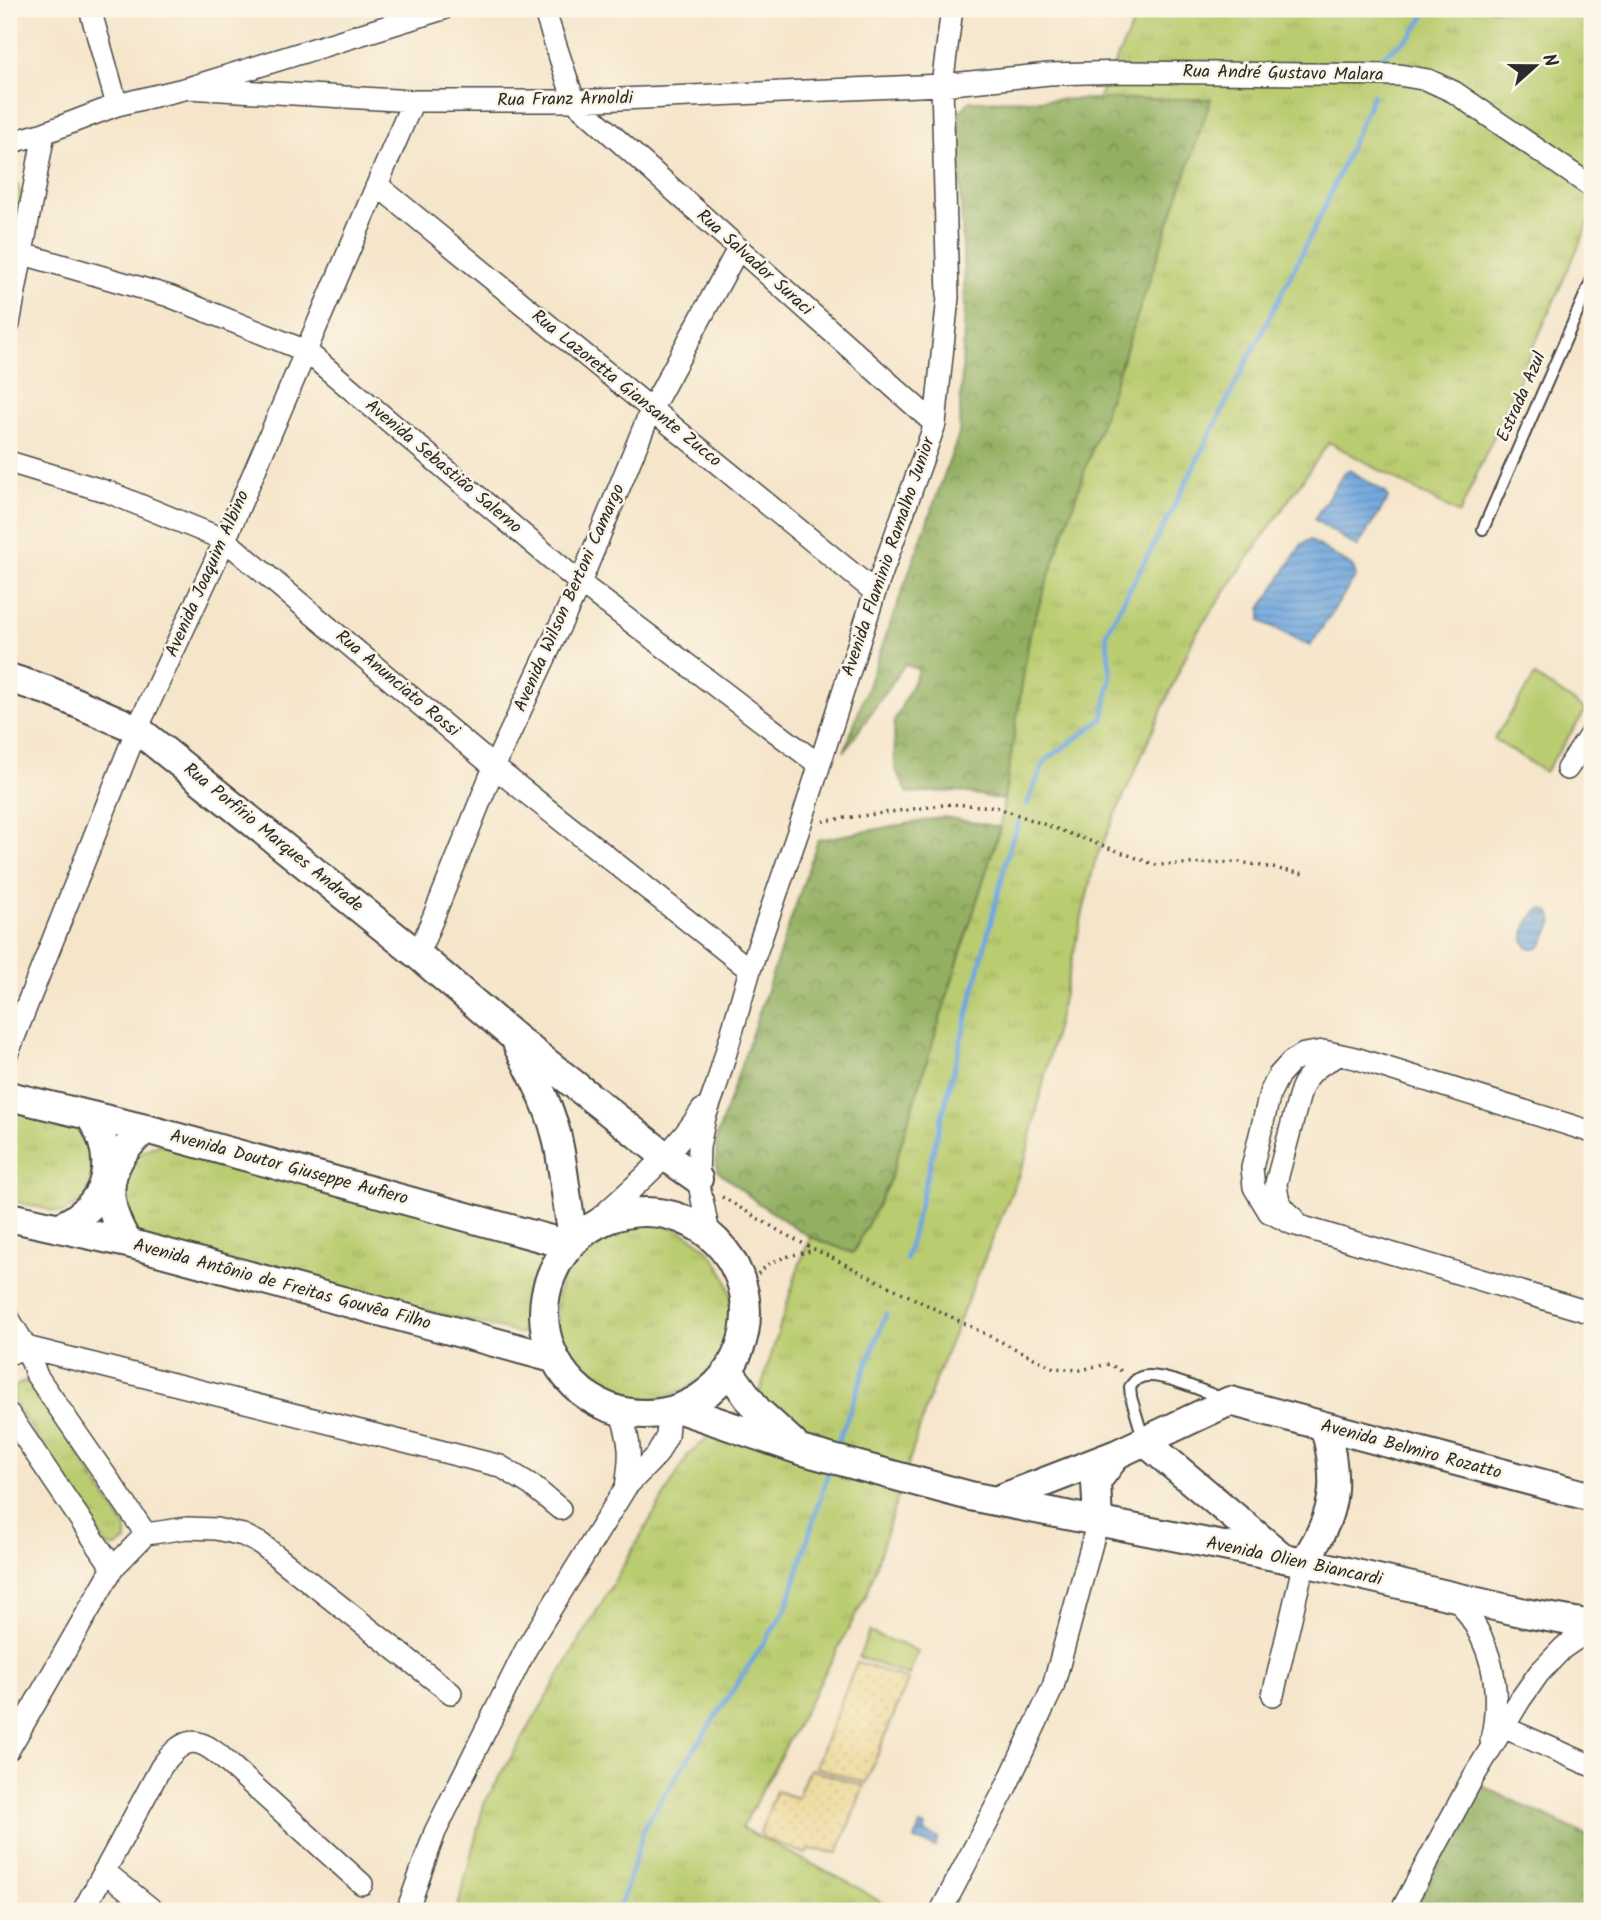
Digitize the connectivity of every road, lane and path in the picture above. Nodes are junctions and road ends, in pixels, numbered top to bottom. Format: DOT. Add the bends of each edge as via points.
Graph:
graph roads {
  1 [pos="90,9"];
  2 [pos="443,9"];
  3 [pos="544,9"];
  4 [pos="952,9"];
  5 [pos="942,85"];
  6 [pos="188,88"];
  7 [pos="413,101"];
  8 [pos="574,101"];
  9 [pos="117,105"];
  10 [pos="44,133"];
  11 [pos="9,143"];
  12 [pos="377,186"];
  13 [pos="1592,187"];
  14 [pos="738,249"];
  15 [pos="23,254"];
  16 [pos="1592,279"];
  17 [pos="9,324"];
  18 [pos="306,351"];
  19 [pos="651,410"];
  20 [pos="935,424"];
  21 [pos="9,462"];
  22 [pos="1483,529"];
  23 [pos="225,540"];
  24 [pos="580,583"];
  25 [pos="875,592"];
  26 [pos="9,678"];
  27 [pos="137,729"];
  28 [pos="1592,732"];
  29 [pos="818,764"];
  30 [pos="494,766"];
  31 [pos="1567,769"];
  32 [pos="800,826"];
  33 [pos="1304,873"];
  34 [pos="418,955"];
  35 [pos="750,971"];
  36 [pos="514,1037"];
  37 [pos="9,1050"];
  38 [pos="716,1087"];
  39 [pos="9,1096"];
  40 [pos="90,1116"];
  41 [pos="146,1129"];
  42 [pos="1592,1132"];
  43 [pos="666,1156"];
  44 [pos="698,1179"];
  45 [pos="11,1220"];
  46 [pos="58,1228"];
  47 [pos="709,1234"];
  48 [pos="577,1237"];
  49 [pos="128,1243"];
  50 [pos="816,1250"];
  51 [pos="744,1290"];
  52 [pos="1592,1313"];
  53 [pos="9,1318"];
  54 [pos="14,1351"];
  55 [pos="553,1358"];
  56 [pos="1109,1364"];
  57 [pos="729,1371"];
  58 [pos="1230,1401"];
  59 [pos="675,1411"];
  60 [pos="9,1413"];
  61 [pos="621,1413"];
  62 [pos="1325,1428"];
  63 [pos="1144,1441"];
  64 [pos="804,1451"];
  65 [pos="1117,1454"];
  66 [pos="626,1487"];
  67 [pos="1592,1497"];
  68 [pos="995,1501"];
  69 [pos="560,1509"];
  70 [pos="1098,1521"];
  71 [pos="146,1534"];
  72 [pos="1294,1560"];
  73 [pos="113,1569"];
  74 [pos="1457,1598"];
  75 [pos="1592,1627"];
  76 [pos="452,1693"];
  77 [pos="1273,1695"];
  78 [pos="17,1714"];
  79 [pos="1503,1727"];
  80 [pos="9,1749"];
  81 [pos="1488,1753"];
  82 [pos="1592,1766"];
  83 [pos="104,1871"];
  84 [pos="362,1884"];
  85 [pos="83,1911"];
  86 [pos="153,1911"];
  87 [pos="407,1911"];
  88 [pos="941,1911"];
  89 [pos="1401,1911"];
  1 -- 9 [label="street"];
  2 -- 6 [label="street"];
  3 -- 8 [label="street"];
  4 -- 5 [label="street, Avenida Flaminio Ramalho Junior"];
  5 -- 8 [label="street, Rua Franz Arnoldi"];
  5 -- 13 [label="street, Rua André Gustavo Malara" via="1049,74 1399,75 1428,80 1454,92"];
  5 -- 20 [label="street, Avenida Flaminio Ramalho Junior" via="948,297"];
  6 -- 7 [label="street, Rua Franz Arnoldi"];
  6 -- 9 [label="street"];
  7 -- 8 [label="street, Rua Franz Arnoldi"];
  7 -- 12 [label="street, Avenida Joaquim Albino"];
  8 -- 14 [label="street, Rua Salvador Suraci"];
  9 -- 10 [label="street"];
  10 -- 11 [label="street"];
  10 -- 15 [label="street"];
  12 -- 18 [label="street, Avenida Joaquim Albino"];
  12 -- 19 [label="street, Rua Lazoretta Giansante Zucco"];
  14 -- 19 [label="street, Avenida Wilson Bertoni Camargo"];
  14 -- 20 [label="street, Rua Salvador Suraci"];
  15 -- 17 [label="street"];
  15 -- 18 [label="street, Avenida Sebastião Salerno" via="169,296"];
  16 -- 22 [label="lane, Estrada Azul"];
  18 -- 23 [label="street, Avenida Joaquim Albino"];
  18 -- 24 [label="street, Avenida Sebastião Salerno"];
  19 -- 24 [label="street, Avenida Wilson Bertoni Camargo"];
  19 -- 25 [label="street, Rua Lazoretta Giansante Zucco"];
  20 -- 25 [label="street, Avenida Flaminio Ramalho Junior"];
  21 -- 23 [label="street, Rua Anunciato Rossi" via="108,492"];
  23 -- 27 [label="street, Avenida Joaquim Albino"];
  23 -- 30 [label="street, Rua Anunciato Rossi"];
  24 -- 29 [label="street, Avenida Sebastião Salerno"];
  24 -- 30 [label="street, Avenida Wilson Bertoni Camargo"];
  25 -- 29 [label="street, Avenida Flaminio Ramalho Junior"];
  26 -- 27 [label="street, Rua Porfírio Marques Andrade"];
  27 -- 34 [label="street, Rua Porfírio Marques Andrade"];
  27 -- 37 [label="street, Avenida Joaquim Albino"];
  28 -- 31 [label="street"];
  29 -- 32 [label="street, Avenida Flaminio Ramalho Junior"];
  30 -- 34 [label="street, Avenida Wilson Bertoni Camargo"];
  30 -- 35 [label="street, Rua Anunciato Rossi"];
  32 -- 33 [label="path" via="951,804 996,807 1156,865 1240,862"];
  32 -- 35 [label="street, Avenida Flaminio Ramalho Junior"];
  34 -- 36 [label="street, Rua Porfírio Marques Andrade"];
  35 -- 38 [label="street, Avenida Flaminio Ramalho Junior"];
  36 -- 43 [label="street, Rua Porfírio Marques Andrade"];
  36 -- 48 [label="street, Rua Porfírio Marques Andrade" via="559,1144 568,1213"];
  38 -- 43 [label="street, Avenida Flaminio Ramalho Junior" via="688,1132"];
  38 -- 44 [label="street, Avenida Flaminio Ramalho Junior" via="699,1147"];
  39 -- 40 [label="street, Avenida Doutor Giuseppe Aufiero"];
  40 -- 41 [label="street, Avenida Doutor Giuseppe Aufiero"];
  40 -- 46 [label="street" via="106,1147 105,1181 87,1210"];
  41 -- 48 [label="street, Avenida Doutor Giuseppe Aufiero"];
  41 -- 49 [label="street" via="117,1161 111,1182 110,1204"];
  42 -- 52 [label="street" via="1324,1051 1304,1054 1279,1075 1270,1093 1252,1168 1255,1188 1269,1212 1308,1229"];
  43 -- 44 [label="street, Rua Porfírio Marques Andrade"];
  43 -- 48 [label="street, Avenida Flaminio Ramalho Junior" via="645,1180"];
  44 -- 47 [label="street, Avenida Flaminio Ramalho Junior"];
  44 -- 50 [label="path"];
  45 -- 46 [label="street, Avenida Antônio de Freitas Gouvêa Filho"];
  46 -- 49 [label="street, Avenida Antônio de Freitas Gouvêa Filho"];
  47 -- 48 [label="street" via="681,1219 650,1211 608,1218"];
  47 -- 51 [label="street" via="736,1269"];
  48 -- 55 [label="street" via="553,1270 544,1298 544,1328"];
  49 -- 55 [label="street, Avenida Antônio de Freitas Gouvêa Filho"];
  50 -- 51 [label="path" via="776,1259"];
  50 -- 56 [label="path" via="1054,1368 1080,1370"];
  51 -- 57 [label="street" via="746,1324"];
  53 -- 54 [label="street"];
  54 -- 69 [label="street" via="500,1466"];
  54 -- 71 [label="street" via="37,1376"];
  55 -- 61 [label="street" via="586,1395"];
  57 -- 59 [label="street" via="707,1394"];
  57 -- 64 [label="street, Avenida Olien Biancardi" via="757,1410"];
  58 -- 62 [label="street, Avenida Belmiro Rozatto"];
  58 -- 63 [label="street"];
  58 -- 63 [label="lane" via="1160,1377 1136,1379 1130,1397"];
  59 -- 61 [label="street"];
  59 -- 64 [label="street, Avenida Olien Biancardi"];
  59 -- 66 [label="street" via="657,1455"];
  60 -- 73 [label="street"];
  61 -- 66 [label="street" via="630,1440"];
  62 -- 67 [label="street, Avenida Belmiro Rozatto"];
  62 -- 72 [label="street" via="1333,1455 1330,1512 1320,1538"];
  63 -- 65 [label="street"];
  63 -- 72 [label="street"];
  64 -- 68 [label="street, Avenida Olien Biancardi"];
  65 -- 68 [label="street"];
  65 -- 70 [label="street" via="1096,1482"];
  66 -- 87 [label="street" via="526,1649 435,1832"];
  68 -- 70 [label="street, Avenida Olien Biancardi"];
  70 -- 72 [label="street, Avenida Olien Biancardi"];
  70 -- 88 [label="street" via="1053,1687"];
  71 -- 73 [label="street"];
  71 -- 76 [label="street" via="216,1529 261,1544"];
  72 -- 74 [label="street, Avenida Olien Biancardi"];
  72 -- 77 [label="street"];
  73 -- 78 [label="street"];
  74 -- 75 [label="street, Avenida Olien Biancardi"];
  74 -- 81 [label="street" via="1474,1620 1494,1671 1496,1698"];
  75 -- 79 [label="street" via="1539,1672"];
  78 -- 80 [label="street"];
  79 -- 81 [label="street"];
  79 -- 82 [label="street"];
  81 -- 89 [label="street"];
  83 -- 84 [label="street" via="161,1767 174,1749 197,1741 209,1746"];
  83 -- 85 [label="street"];
  83 -- 86 [label="street"];
}
